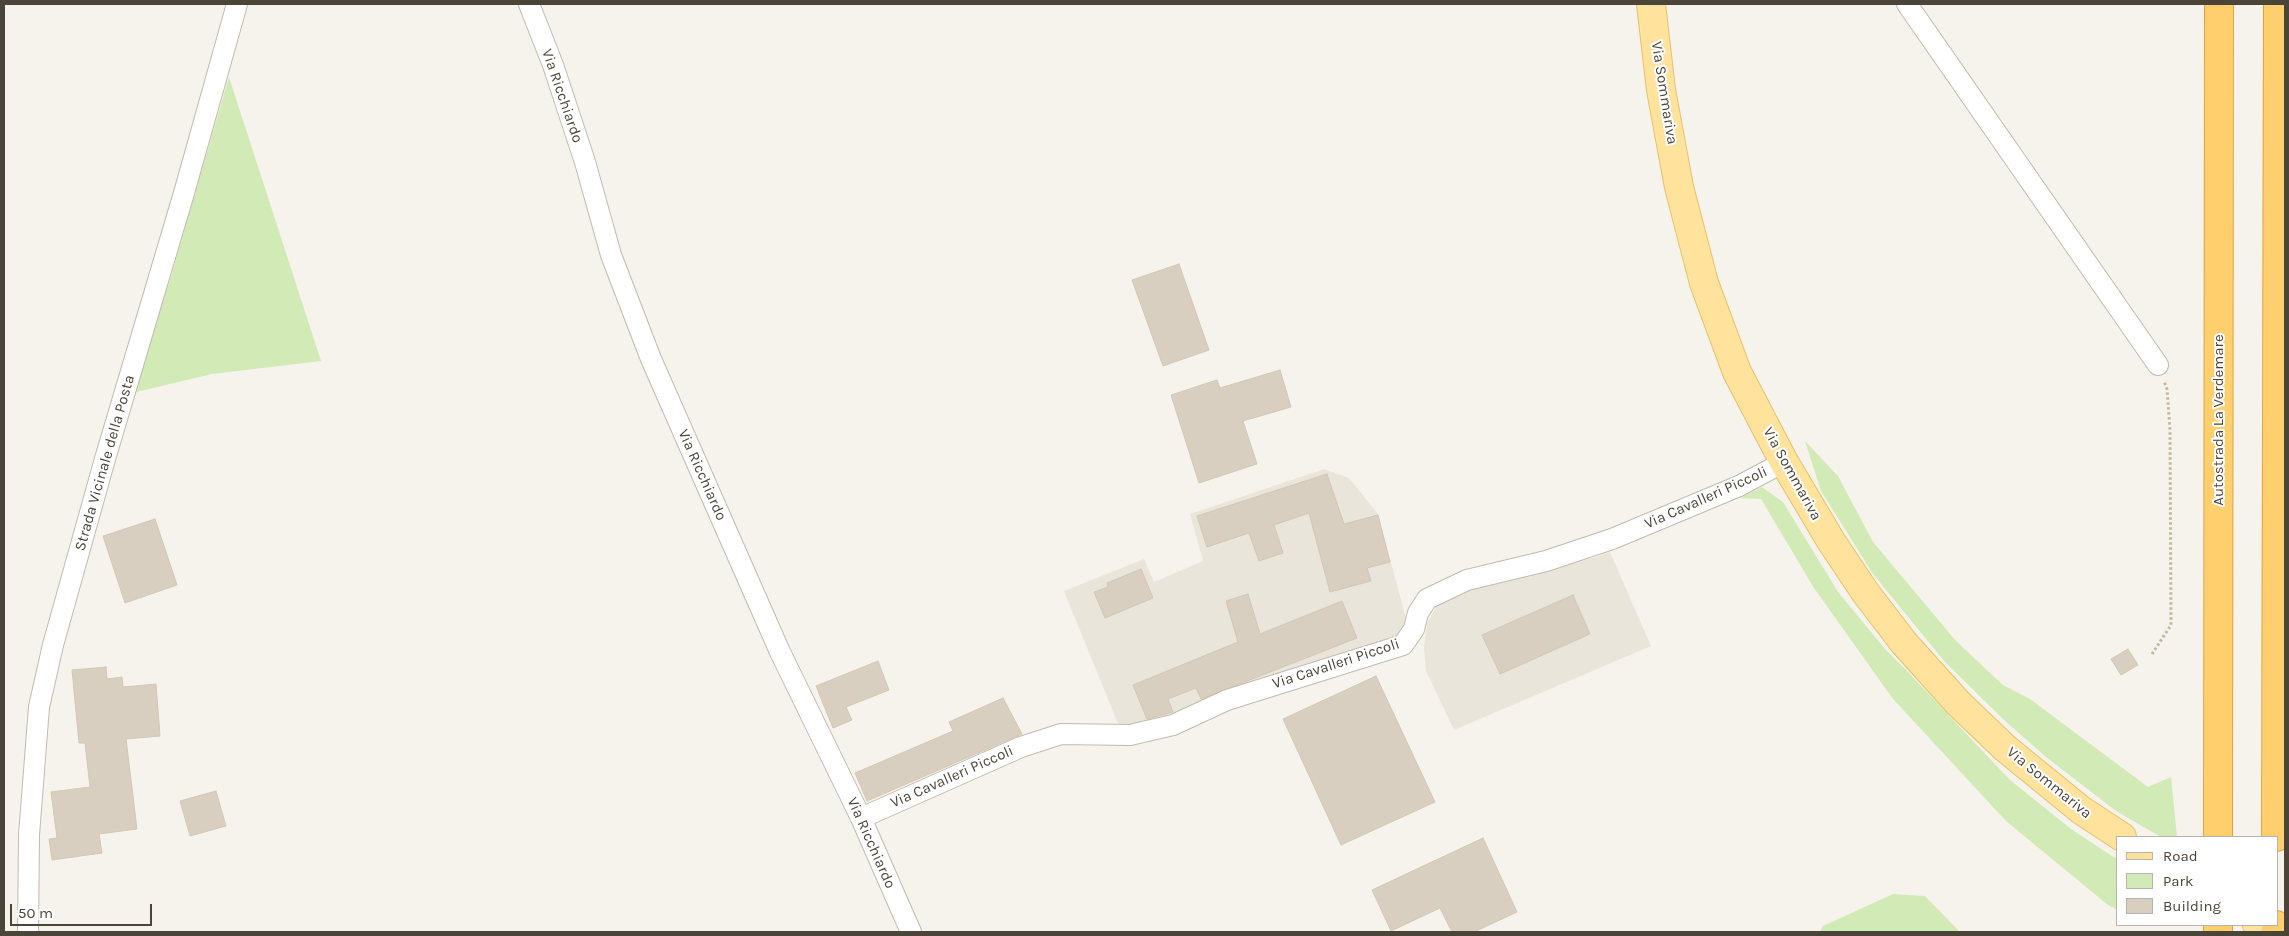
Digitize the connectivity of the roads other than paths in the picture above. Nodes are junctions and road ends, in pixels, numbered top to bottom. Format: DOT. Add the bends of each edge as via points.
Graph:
graph roads {
  1 [pos="237,4"];
  2 [pos="529,4"];
  3 [pos="1652,4"];
  4 [pos="1907,4"];
  5 [pos="2220,4"];
  6 [pos="2278,4"];
  7 [pos="2158,365"];
  8 [pos="1784,462"];
  9 [pos="860,818"];
  10 [pos="2120,836"];
  11 [pos="2218,836"];
  12 [pos="2276,836"];
  13 [pos="28,932"];
  14 [pos="911,932"];
  1 -- 13 [label="street, Strada Vicinale della Posta" via="105,459 41,698 29,835"];
  2 -- 9 [label="street, Via Ricchiardo" via="585,162 611,256 650,359 780,652"];
  3 -- 8 [label="main road, Via Sommariva" via="1660,90 1679,186 1704,283 1737,372"];
  4 -- 7 [label="street"];
  5 -- 11 [label="highway, Autostrada La Verdemare"];
  6 -- 12 [label="highway"];
  8 -- 9 [label="street, Via Cavalleri Piccoli" via="1739,486 1612,539 1546,561 1467,580 1427,599 1403,645 1227,700 1172,725 1130,735 1061,734 1021,747"];
  8 -- 10 [label="main road, Via Sommariva" via="1830,541 1865,592 1958,703 2005,748 2081,810"];
  9 -- 14 [label="street, Via Ricchiardo"];
}
